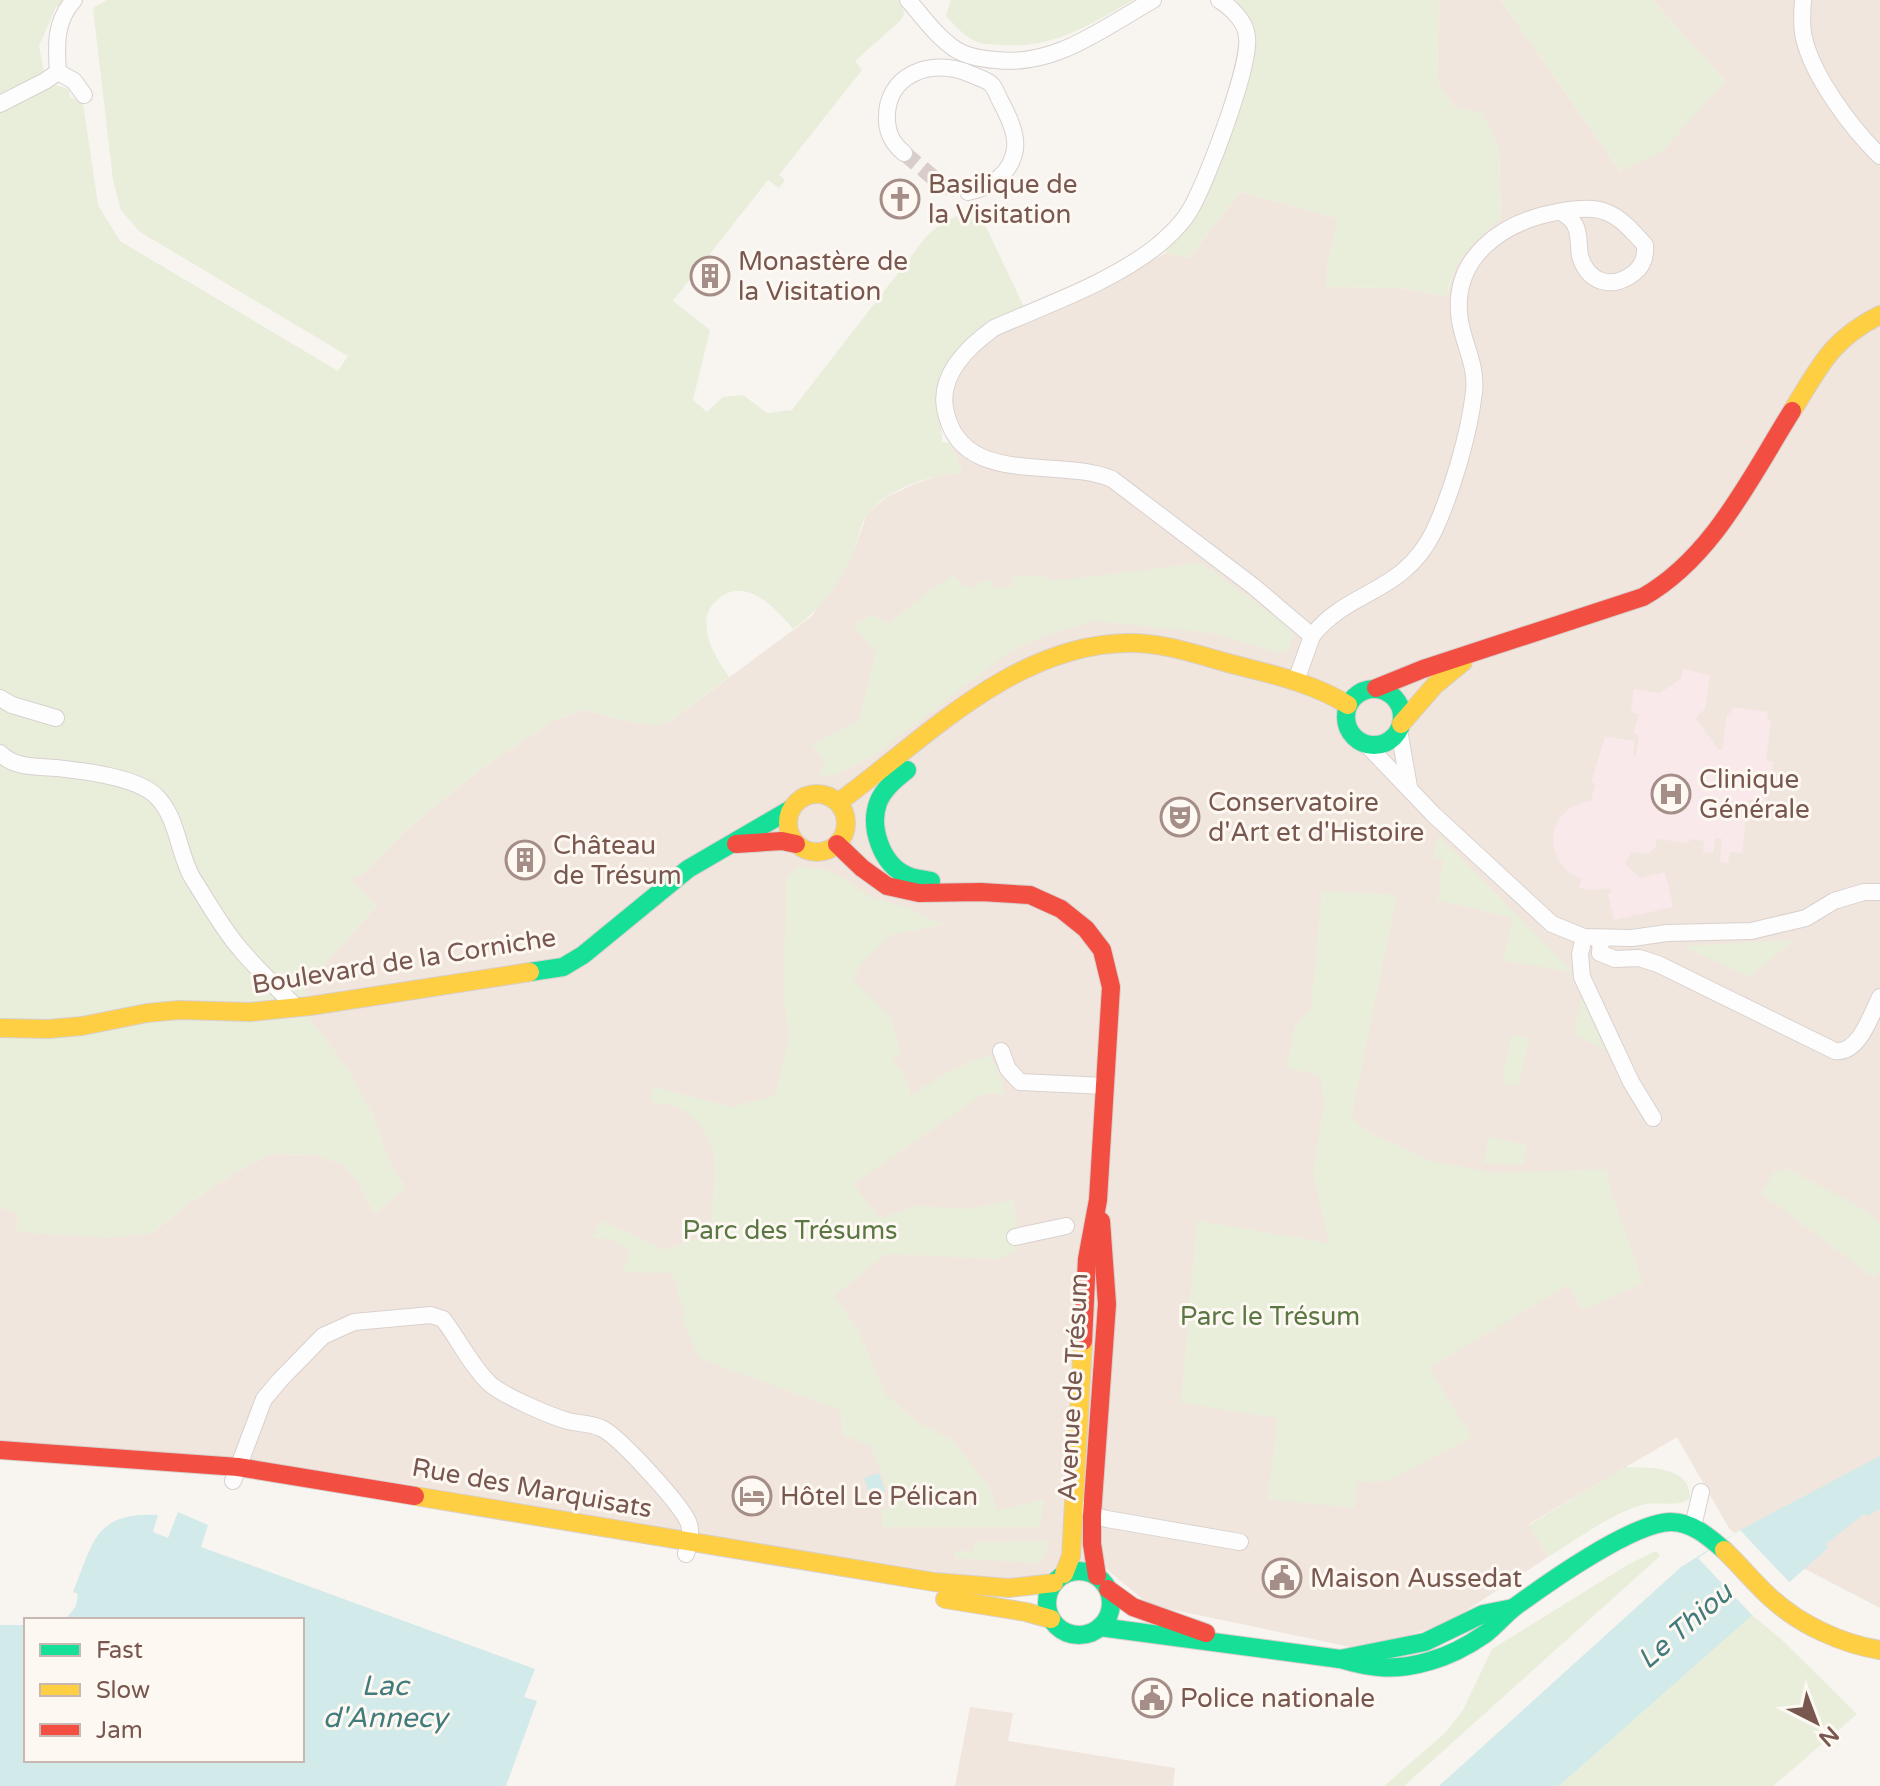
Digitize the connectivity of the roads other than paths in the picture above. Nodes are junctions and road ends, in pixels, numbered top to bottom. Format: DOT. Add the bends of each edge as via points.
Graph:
graph roads {
  1 [pos="74,0"];
  2 [pos="908,0"];
  3 [pos="1153,0"];
  4 [pos="1219,0"];
  5 [pos="1803,0"];
  6 [pos="58,72"];
  7 [pos="84,95"];
  8 [pos="0,104"];
  9 [pos="904,153"];
  10 [pos="1880,156"];
  11 [pos="968,192"];
  12 [pos="1561,212"];
  13 [pos="1880,315"];
  14 [pos="1312,636"];
  15 [pos="1482,649"];
  16 [pos="1296,681"];
  17 [pos="1376,688"];
  18 [pos="0,698"];
  19 [pos="1348,705"];
  20 [pos="56,718"];
  21 [pos="1400,727"];
  22 [pos="937,728"];
  23 [pos="1366,744"];
  24 [pos="0,753"];
  25 [pos="1409,787"];
  26 [pos="839,802"];
  27 [pos="791,809"];
  28 [pos="796,844"];
  29 [pos="837,844"];
  30 [pos="731,845"];
  31 [pos="1880,892"];
  32 [pos="948,893"];
  33 [pos="1592,937"];
  34 [pos="1880,997"];
  35 [pos="296,1007"];
  36 [pos="0,1028"];
  37 [pos="1001,1051"];
  38 [pos="1105,1086"];
  39 [pos="1653,1118"];
  40 [pos="1098,1200"];
  41 [pos="1066,1226"];
  42 [pos="1015,1237"];
  43 [pos="0,1450"];
  44 [pos="0,1465"];
  45 [pos="235,1474"];
  46 [pos="1076,1474"];
  47 [pos="1701,1492"];
  48 [pos="1092,1515"];
  49 [pos="1693,1526"];
  50 [pos="1240,1542"];
  51 [pos="688,1548"];
  52 [pos="1059,1579"];
  53 [pos="1103,1583"];
  54 [pos="1051,1619"];
  55 [pos="1100,1627"];
  56 [pos="1238,1644"];
  57 [pos="1872,1650"];
  58 [pos="1880,1667"];
  1 -- 6 [label="street" via="59,25"];
  2 -- 3 [label="street" via="957,51 1004,61 1032,60 1066,49"];
  4 -- 14 [label="street" via="1244,25 1248,52 1190,211 1174,231 1121,270 980,338 952,370 944,404 948,424 963,447 983,459 1096,472 1112,479"];
  5 -- 10 [label="street" via="1804,38 1813,62"];
  6 -- 7 [label="street"];
  6 -- 8 [label="street"];
  9 -- 11 [label="street" via="888,134 887,109 890,96 914,73 955,68 991,83 1008,116 1015,146 1007,169 989,186"];
  12 -- 12 [label="street" via="1575,225 1581,259 1593,278 1619,282 1644,261 1645,245 1620,218 1594,208"];
  12 -- 14 [label="street" via="1510,226 1476,255 1461,285 1458,304 1474,391 1461,450 1432,534 1406,570 1324,620"];
  13 -- 15 [label="main road" via="1833,347 1711,538 1674,577 1643,597"];
  14 -- 16 [label="street"];
  15 -- 17 [label="main road"];
  15 -- 21 [label="main road" via="1442,677"];
  16 -- 19 [label="main road"];
  16 -- 22 [label="main road" via="1170,647 1124,643 1070,649 1017,673"];
  17 -- 19 [label="main road" via="1355,696"];
  17 -- 21 [label="main road" via="1398,701"];
  18 -- 20 [label="street"];
  19 -- 23 [label="main road" via="1346,724"];
  21 -- 23 [label="main road" via="1386,743"];
  21 -- 25 [label="street"];
  22 -- 26 [label="main road"];
  22 -- 32 [label="main road" via="912,766 885,790 877,804 876,824 879,841 895,866 907,876 938,882"];
  23 -- 25 [label="street"];
  24 -- 35 [label="street" via="30,767 127,781 157,797 191,875 230,936"];
  25 -- 33 [label="street" via="1552,924"];
  26 -- 27 [label="main road" via="808,794"];
  26 -- 29 [label="main road" via="847,824"];
  27 -- 28 [label="main road" via="787,827"];
  27 -- 30 [label="main road, Boulevard de la Corniche"];
  28 -- 29 [label="main road" via="816,852"];
  28 -- 30 [label="main road, Boulevard de la Corniche"];
  29 -- 32 [label="main road, Avenue de Trésum" via="887,886"];
  30 -- 35 [label="main road, Boulevard de la Corniche" via="688,869 563,967"];
  31 -- 33 [label="street" via="1834,901 1806,918 1751,931"];
  32 -- 38 [label="main road, Avenue de Trésum" via="1030,895 1061,909 1086,929 1102,950 1111,987"];
  33 -- 34 [label="street" via="1606,957 1658,964 1835,1051 1848,1050 1859,1038"];
  33 -- 39 [label="street" via="1580,954 1582,977"];
  35 -- 36 [label="main road, Boulevard de la Corniche" via="179,1010 82,1026"];
  37 -- 38 [label="street" via="1020,1082"];
  38 -- 40 [label="main road, Avenue de Trésum"];
  40 -- 46 [label="main road, Avenue de Trésum" via="1087,1259"];
  40 -- 48 [label="main road, Avenue de Trésum" via="1107,1304"];
  41 -- 42 [label="street"];
  43 -- 45 [label="main road, Rue des Marquisats"];
  44 -- 45 [label="main road, Rue des Marquisats"];
  45 -- 51 [label="main road, Rue des Marquisats"];
  45 -- 51 [label="street" via="264,1399 323,1336 354,1322 431,1315 443,1319 492,1385 550,1415 606,1430 619,1441 680,1509 690,1525"];
  46 -- 48 [label="street"];
  46 -- 52 [label="main road, Avenue de Trésum" via="1071,1556"];
  47 -- 49 [label="street"];
  48 -- 50 [label="street"];
  48 -- 53 [label="main road, Avenue de Trésum" via="1092,1544"];
  49 -- 56 [label="main road" via="1669,1521 1640,1527 1514,1607 1483,1614 1425,1642 1340,1659"];
  49 -- 57 [label="main road" via="1771,1599 1822,1630"];
  51 -- 52 [label="main road, Rue des Marquisats" via="934,1582 1009,1588"];
  51 -- 54 [label="main road, Rue des Marquisats"];
  52 -- 53 [label="main road" via="1081,1571"];
  52 -- 54 [label="main road" via="1047,1601"];
  53 -- 55 [label="main road" via="1111,1609"];
  53 -- 56 [label="main road" via="1133,1607"];
  54 -- 55 [label="main road" via="1075,1635"];
  55 -- 56 [label="main road"];
  57 -- 58 [label="main road"];
}
